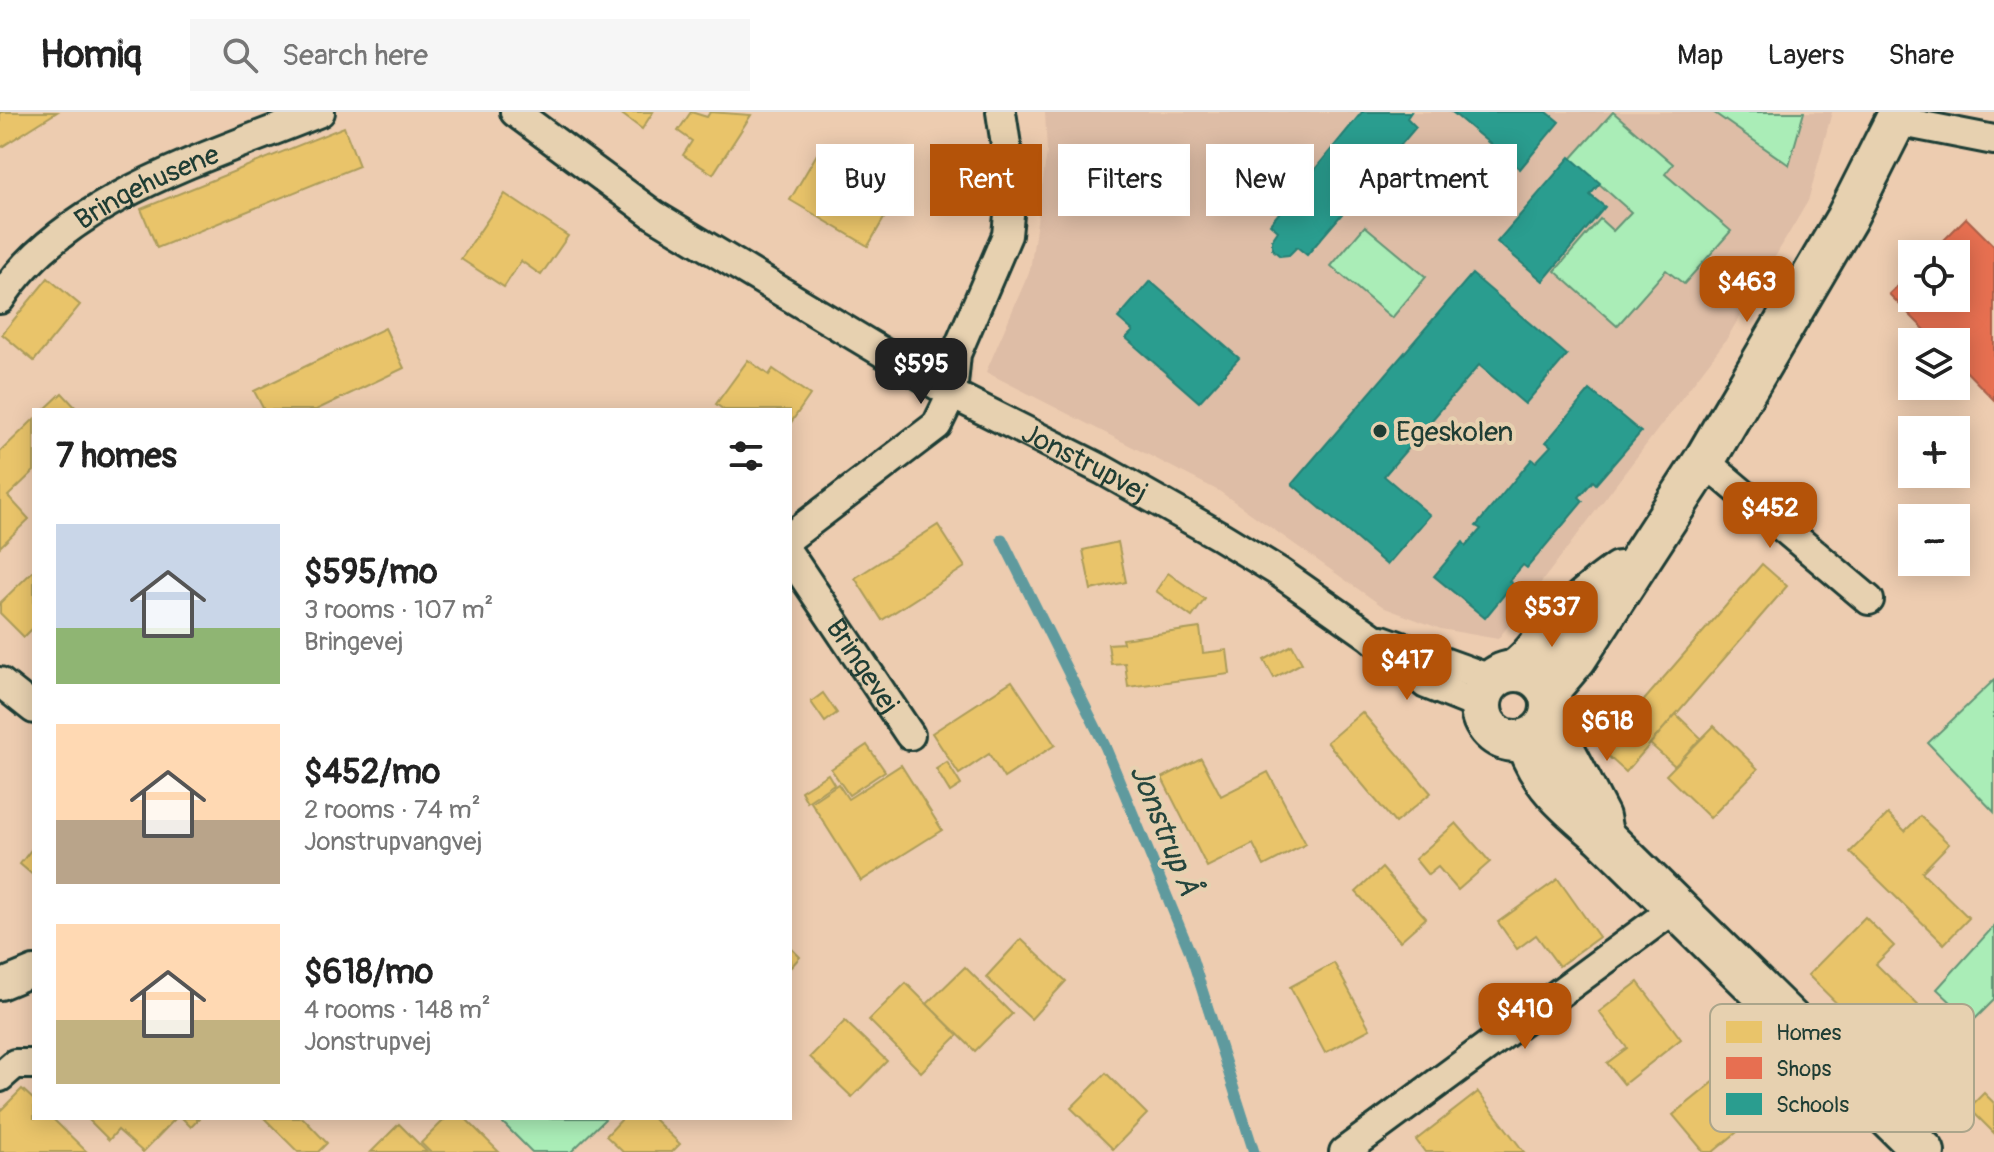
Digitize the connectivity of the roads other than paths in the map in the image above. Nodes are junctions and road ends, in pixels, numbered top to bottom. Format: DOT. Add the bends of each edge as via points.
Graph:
graph roads {
  1 [pos="320,112"];
  2 [pos="515,112"];
  3 [pos="1001,112"];
  4 [pos="1898,116"];
  5 [pos="1994,140"];
  6 [pos="0,299"];
  7 [pos="952,394"];
  8 [pos="1704,461"];
  9 [pos="792,535"];
  10 [pos="1639,558"];
  11 [pos="792,559"];
  12 [pos="1869,600"];
  13 [pos="0,682"];
  14 [pos="1496,685"];
  15 [pos="32,707"];
  16 [pos="1540,719"];
  17 [pos="910,735"];
  18 [pos="1675,908"];
  19 [pos="32,972"];
  20 [pos="0,985"];
  21 [pos="1773,1004"];
  22 [pos="32,1064"];
  23 [pos="0,1077"];
  24 [pos="1904,1132"];
  25 [pos="1344,1152"];
  26 [pos="1924,1152"];
  1 -- 6 [label="street, Bringehusene" via="130,190 60,235"];
  2 -- 7 [label="street, Jonstrupvej" via="654,215"];
  3 -- 7 [label="street" via="1012,185 1007,235 956,354"];
  4 -- 5 [label="street"];
  4 -- 8 [label="street" via="1846,219"];
  7 -- 9 [label="street" via="937,425"];
  7 -- 14 [label="street, Jonstrupvej" via="1220,536 1370,636"];
  8 -- 10 [label="street"];
  8 -- 12 [label="street"];
  10 -- 14 [label="street" via="1589,594 1531,659"];
  10 -- 16 [label="street"];
  11 -- 17 [label="street, Bringevej"];
  13 -- 15 [label="street"];
  14 -- 16 [label="street" via="1535,676"];
  14 -- 16 [label="street" via="1484,721 1493,734 1502,740"];
  16 -- 18 [label="street" via="1535,768 1555,795"];
  18 -- 21 [label="street"];
  18 -- 25 [label="street"];
  19 -- 20 [label="street"];
  22 -- 23 [label="street" via="15,1064"];
  24 -- 26 [label="street"];
}
